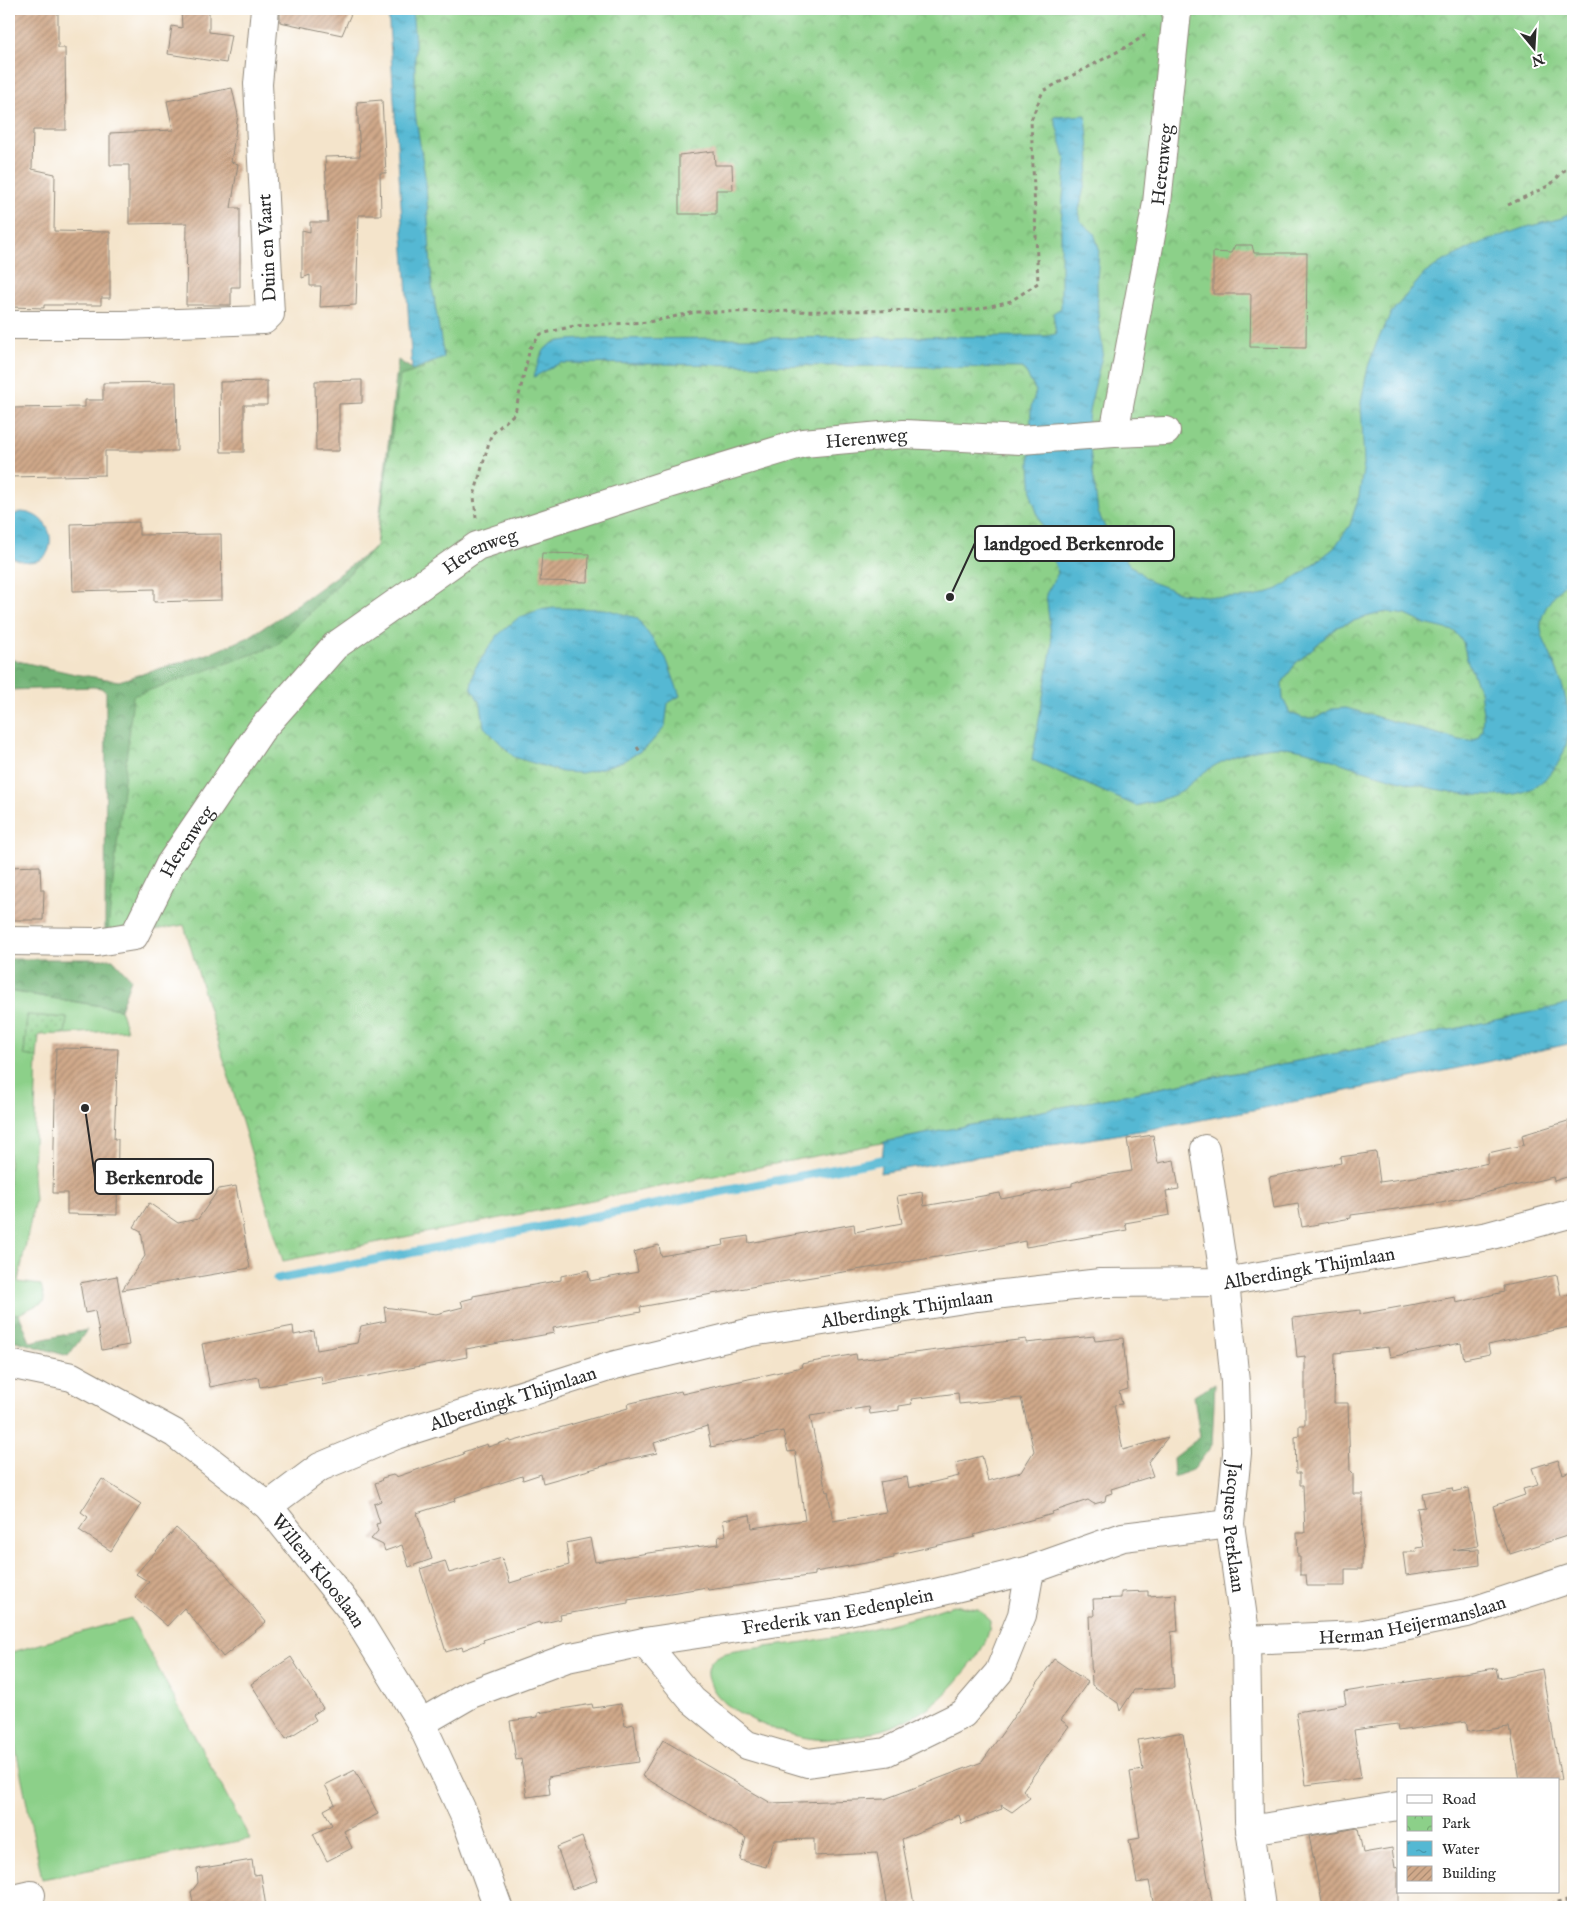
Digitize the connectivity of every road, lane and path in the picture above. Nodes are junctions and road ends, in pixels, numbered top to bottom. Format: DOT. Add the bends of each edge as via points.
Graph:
graph roads {
  1 [pos="265,9"];
  2 [pos="1177,12"];
  3 [pos="1573,162"];
  4 [pos="1508,205"];
  5 [pos="9,325"];
  6 [pos="1166,432"];
  7 [pos="1106,433"];
  8 [pos="478,546"];
  9 [pos="637,748"];
  10 [pos="642,753"];
  11 [pos="9,941"];
  12 [pos="1205,1149"];
  13 [pos="1573,1212"];
  14 [pos="1225,1282"];
  15 [pos="9,1364"];
  16 [pos="268,1506"];
  17 [pos="1230,1524"];
  18 [pos="1030,1570"];
  19 [pos="1573,1578"];
  20 [pos="1246,1640"];
  21 [pos="644,1642"];
  22 [pos="421,1723"];
  23 [pos="1397,1806"];
  24 [pos="1250,1830"];
  25 [pos="1573,1900"];
  26 [pos="1558,1905"];
  27 [pos="498,1907"];
  28 [pos="1261,1907"];
  29 [pos="1533,1907"];
  1 -- 5 [label="street, Duin en Vaart" via="258,84 270,314 264,320"];
  2 -- 7 [label="street, Herenweg" via="1156,203"];
  2 -- 8 [label="path" via="1132,44 1043,91 1031,120 1038,283 1011,301 974,310 696,312 649,322 574,326 541,334 530,348 515,413 491,435 474,496"];
  3 -- 4 [label="path" via="1550,186"];
  6 -- 7 [label="street, Herenweg"];
  7 -- 8 [label="street, Herenweg" via="1021,440 904,434 803,443"];
  8 -- 11 [label="street, Herenweg" via="335,646 261,730 170,864 134,936 97,942"];
  9 -- 10 [label="path"];
  12 -- 14 [label="street, Jacques Perklaan"];
  13 -- 14 [label="street, Alberdingk Thijmlaan" via="1488,1236"];
  14 -- 16 [label="street, Alberdingk Thijmlaan" via="1100,1283 977,1297 741,1334 615,1364 396,1435 320,1467"];
  14 -- 17 [label="street, Jacques Perklaan" via="1235,1382 1237,1453"];
  15 -- 16 [label="street, Willem Klooslaan" via="72,1377 174,1433"];
  16 -- 22 [label="street, Willem Klooslaan" via="353,1612"];
  17 -- 18 [label="street, Frederik van Eedenplein" via="1123,1537"];
  17 -- 20 [label="street, Jacques Perklaan"];
  18 -- 21 [label="street, Frederik van Eedenplein" via="838,1613"];
  18 -- 21 [label="street" via="1022,1616 1000,1672 963,1714 886,1752 808,1763 747,1745 692,1700"];
  19 -- 20 [label="street, Herman Heijermanslaan" via="1467,1613 1359,1635"];
  20 -- 24 [label="street, Jacques Perklaan"];
  21 -- 22 [label="street, Frederik van Eedenplein" via="567,1658 471,1694"];
  22 -- 27 [label="street, Willem Klooslaan" via="466,1819"];
  23 -- 24 [label="street"];
  24 -- 28 [label="street, Jacques Perklaan"];
  25 -- 26 [label="path"];
  26 -- 29 [label="path"];
}
